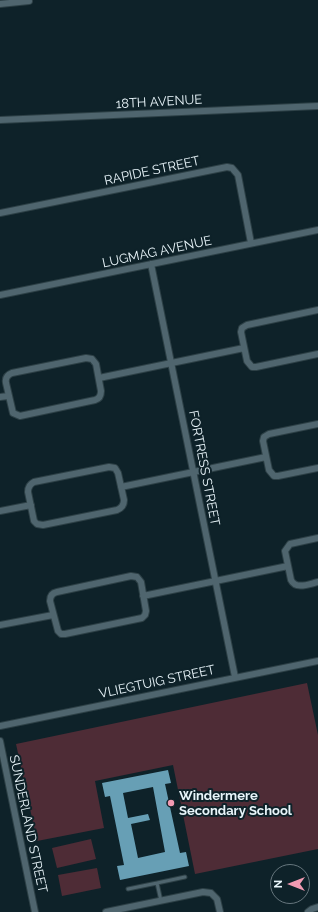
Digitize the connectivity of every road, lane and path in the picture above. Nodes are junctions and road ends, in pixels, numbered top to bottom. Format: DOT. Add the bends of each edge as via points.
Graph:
graph roads {
  1 [pos="29,1"];
  2 [pos="0,4"];
  3 [pos="318,106"];
  4 [pos="0,120"];
  5 [pos="0,213"];
  6 [pos="318,230"];
  7 [pos="251,243"];
  8 [pos="151,264"];
  9 [pos="0,295"];
  10 [pos="318,310"];
  11 [pos="244,348"];
  12 [pos="318,354"];
  13 [pos="171,362"];
  14 [pos="98,378"];
  15 [pos="8,396"];
  16 [pos="0,397"];
  17 [pos="318,424"];
  18 [pos="266,457"];
  19 [pos="318,468"];
  20 [pos="193,472"];
  21 [pos="121,487"];
  22 [pos="31,505"];
  23 [pos="0,511"];
  24 [pos="318,538"];
  25 [pos="288,566"];
  26 [pos="215,581"];
  27 [pos="318,582"];
  28 [pos="143,596"];
  29 [pos="53,615"];
  30 [pos="0,625"];
  31 [pos="318,660"];
  32 [pos="235,677"];
  33 [pos="0,726"];
  34 [pos="0,741"];
  35 [pos="185,877"];
  36 [pos="157,883"];
  37 [pos="128,889"];
  38 [pos="160,901"];
  39 [pos="318,908"];
  40 [pos="132,909"];
  41 [pos="35,912"];
  42 [pos="106,912"];
  43 [pos="220,912"];
  44 [pos="308,912"];
  1 -- 2 [label="street"];
  3 -- 4 [label="street, 18TH AVENUE"];
  5 -- 7 [label="street, RAPIDE STREET" via="230,167 238,175"];
  6 -- 7 [label="street, LUGMAG AVENUE"];
  7 -- 8 [label="street, LUGMAG AVENUE"];
  8 -- 9 [label="street, LUGMAG AVENUE"];
  8 -- 13 [label="street, FORTRESS STREET"];
  10 -- 11 [label="street" via="245,325 241,332"];
  11 -- 12 [label="street" via="247,363 254,367"];
  11 -- 13 [label="street"];
  13 -- 14 [label="street"];
  13 -- 20 [label="street, FORTRESS STREET"];
  14 -- 15 [label="street" via="101,393 97,400 28,414 18,416 13,413"];
  14 -- 15 [label="street" via="96,364 92,359 71,361 10,374 6,381"];
  15 -- 16 [label="street"];
  17 -- 18 [label="street" via="264,437"];
  18 -- 19 [label="street" via="269,472 274,476"];
  18 -- 20 [label="street"];
  20 -- 21 [label="street"];
  20 -- 26 [label="street, FORTRESS STREET"];
  21 -- 22 [label="street" via="124,500 122,506 118,510 103,513 41,525 34,521"];
  21 -- 22 [label="street" via="118,471 111,467 49,479 34,482 29,486"];
  22 -- 23 [label="street"];
  24 -- 25 [label="street" via="288,545 285,551"];
  25 -- 26 [label="street"];
  25 -- 27 [label="street" via="294,585"];
  26 -- 28 [label="street"];
  26 -- 32 [label="street, FORTRESS STREET"];
  28 -- 29 [label="street" via="146,613 142,618 63,634 56,630"];
  28 -- 29 [label="street" via="140,580 133,576 57,592 50,599"];
  29 -- 30 [label="street"];
  31 -- 32 [label="street, VLIEGTUIG STREET"];
  32 -- 33 [label="street, VLIEGTUIG STREET"];
  34 -- 41 [label="street, SUNDERLAND STREET"];
  35 -- 36 [label="lane"];
  36 -- 37 [label="lane"];
  36 -- 38 [label="lane"];
  38 -- 40 [label="street"];
  38 -- 43 [label="street" via="203,892 211,893 217,899"];
  39 -- 44 [label="street"];
  40 -- 42 [label="street"];
}
